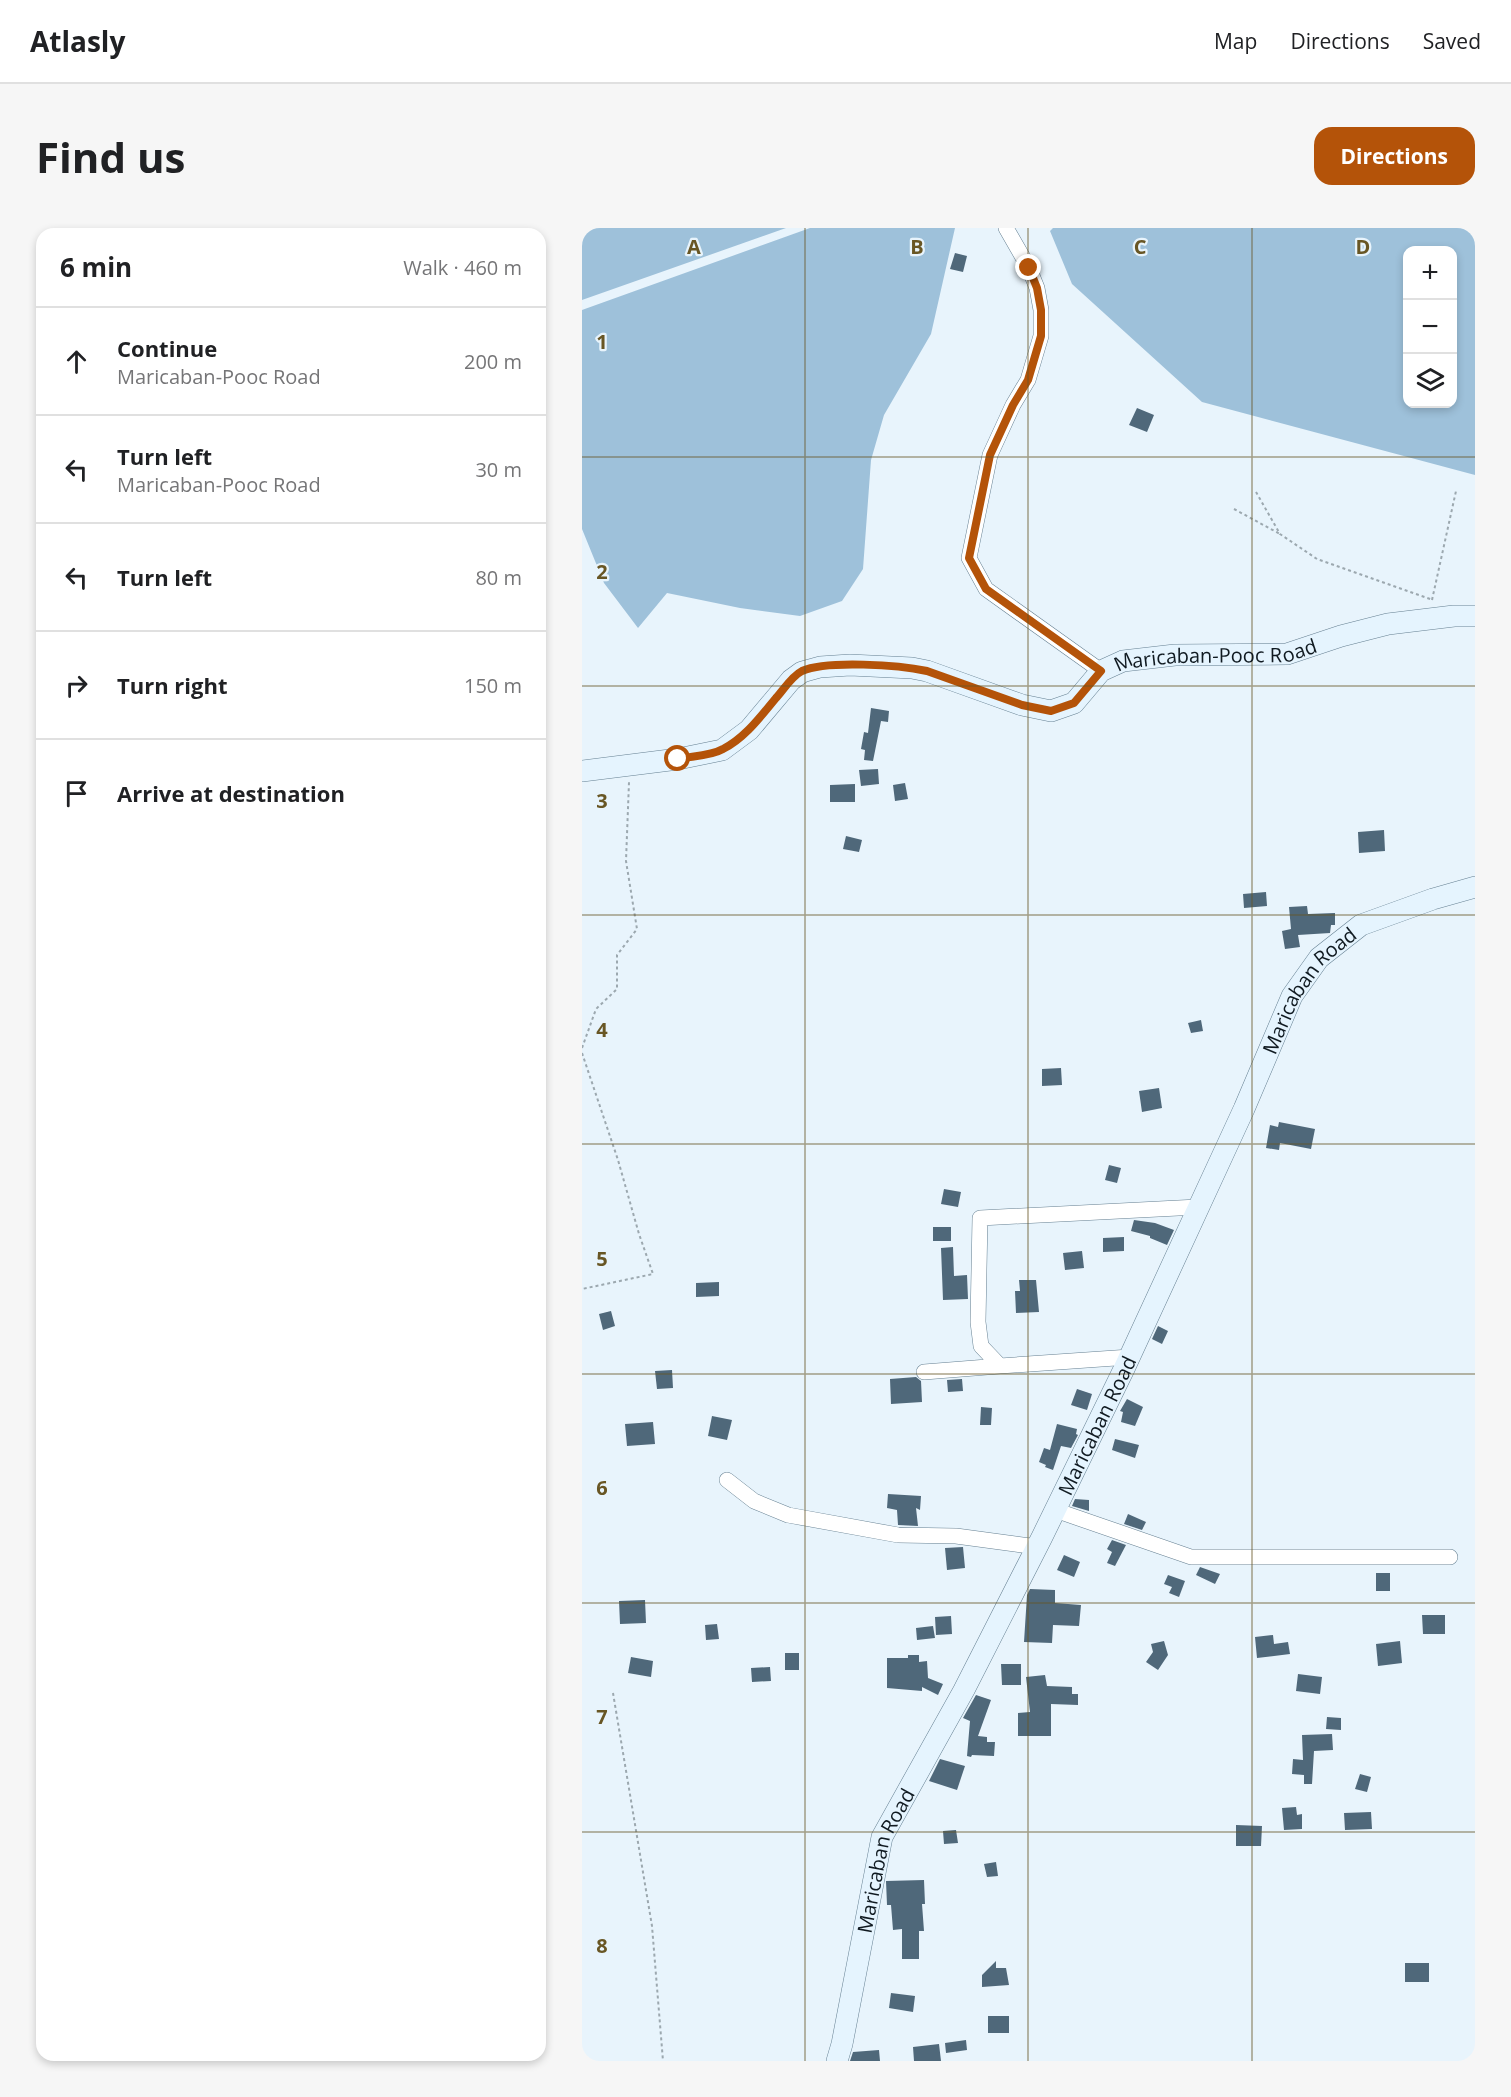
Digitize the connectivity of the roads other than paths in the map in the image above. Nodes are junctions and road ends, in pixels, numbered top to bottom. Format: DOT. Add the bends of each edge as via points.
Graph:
graph roads {
  1 [pos="1006,228"];
  2 [pos="1465,616"];
  3 [pos="1101,671"];
  4 [pos="582,771"];
  5 [pos="1475,887"];
  6 [pos="1198,1208"];
  7 [pos="1130,1357"];
  8 [pos="1000,1366"];
  9 [pos="924,1372"];
  10 [pos="727,1480"];
  11 [pos="1055,1510"];
  12 [pos="1037,1547"];
  13 [pos="1450,1557"];
  14 [pos="837,2061"];
  1 -- 3 [label="street" via="1037,288 1041,336 1028,380 990,455 969,558 986,589"];
  2 -- 3 [label="street, Maricaban-Pooc Road" via="1388,624 1287,654 1175,655 1123,661"];
  3 -- 4 [label="street, Maricaban-Pooc Road" via="1074,703 1051,711 912,668 820,667 791,680 749,730 723,750"];
  5 -- 6 [label="street, Maricaban Road" via="1361,925 1319,958 1292,996"];
  6 -- 7 [label="street, Maricaban Road"];
  6 -- 8 [label="street" via="980,1218 981,1346"];
  7 -- 8 [label="street"];
  7 -- 11 [label="street, Maricaban Road"];
  8 -- 9 [label="street"];
  10 -- 12 [label="street" via="754,1501 788,1515 898,1535 956,1536"];
  11 -- 12 [label="street, Maricaban Road"];
  11 -- 13 [label="street" via="1191,1557"];
  12 -- 14 [label="street, Maricaban Road" via="882,1837"];
}
